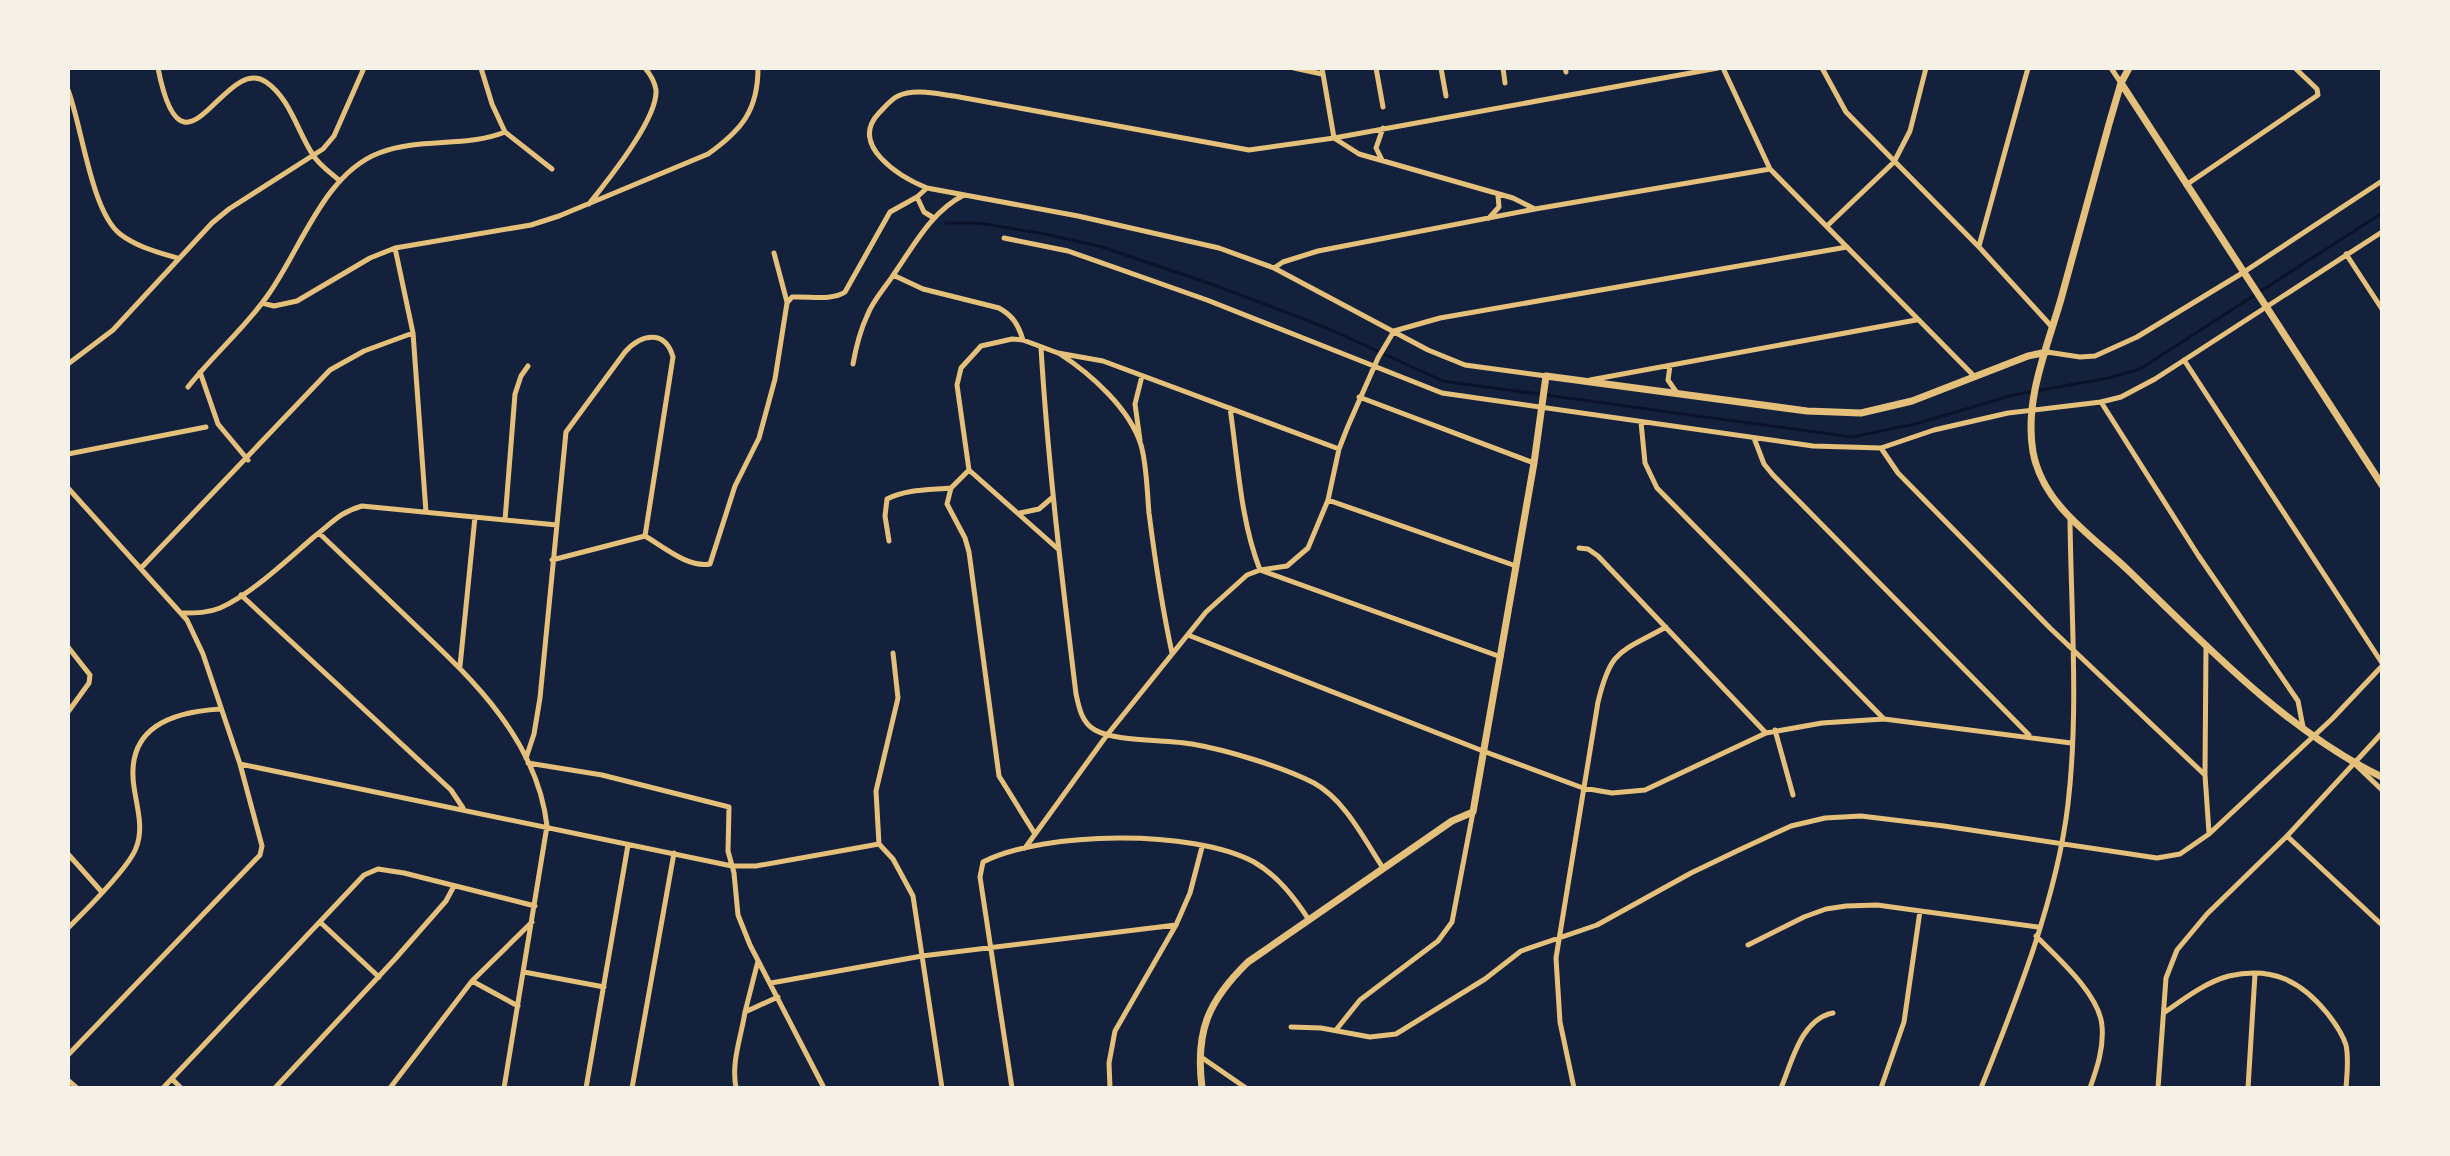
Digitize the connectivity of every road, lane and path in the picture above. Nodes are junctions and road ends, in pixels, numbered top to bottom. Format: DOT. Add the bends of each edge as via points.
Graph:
graph roads {
  1 [pos="158,68"];
  2 [pos="364,68"];
  3 [pos="481,68"];
  4 [pos="645,68"];
  5 [pos="758,68"];
  6 [pos="1294,68"];
  7 [pos="1376,68"];
  8 [pos="1441,68"];
  9 [pos="1503,68"];
  10 [pos="1720,68"];
  11 [pos="1822,68"];
  12 [pos="1926,68"];
  13 [pos="2028,68"];
  14 [pos="2111,68"];
  15 [pos="2129,68"];
  16 [pos="2295,68"];
  17 [pos="1322,71"];
  18 [pos="1505,83"];
  19 [pos="2121,83"];
  20 [pos="68,90"];
  21 [pos="1446,96"];
  22 [pos="1383,107"];
  23 [pos="1383,128"];
  24 [pos="505,132"];
  25 [pos="1334,138"];
  26 [pos="314,157"];
  27 [pos="1382,161"];
  28 [pos="1894,162"];
  29 [pos="552,169"];
  30 [pos="1770,169"];
  31 [pos="340,181"];
  32 [pos="2382,181"];
  33 [pos="2186,185"];
  34 [pos="927,188"];
  35 [pos="965,195"];
  36 [pos="1498,195"];
  37 [pos="917,197"];
  38 [pos="589,205"];
  39 [pos="1535,209"];
  40 [pos="934,218"];
  41 [pos="1488,218"];
  42 [pos="1827,226"];
  43 [pos="2382,232"];
  44 [pos="1004,238"];
  45 [pos="1847,247"];
  46 [pos="1979,247"];
  47 [pos="395,248"];
  48 [pos="774,253"];
  49 [pos="2346,254"];
  50 [pos="177,258"];
  51 [pos="1274,268"];
  52 [pos="893,275"];
  53 [pos="2246,276"];
  54 [pos="262,303"];
  55 [pos="787,303"];
  56 [pos="2266,305"];
  57 [pos="2382,309"];
  58 [pos="1916,320"];
  59 [pos="2052,328"];
  60 [pos="1394,331"];
  61 [pos="413,333"];
  62 [pos="1023,340"];
  63 [pos="1041,348"];
  64 [pos="2047,352"];
  65 [pos="1058,353"];
  66 [pos="2184,360"];
  67 [pos="68,364"];
  68 [pos="853,364"];
  69 [pos="528,366"];
  70 [pos="1670,366"];
  71 [pos="1374,367"];
  72 [pos="200,372"];
  73 [pos="1142,376"];
  74 [pos="1976,378"];
  75 [pos="1546,379"];
  76 [pos="1585,381"];
  77 [pos="188,387"];
  78 [pos="1678,394"];
  79 [pos="1359,397"];
  80 [pos="2101,402"];
  81 [pos="1542,404"];
  82 [pos="1230,408"];
  83 [pos="2031,411"];
  84 [pos="1641,422"];
  85 [pos="206,427"];
  86 [pos="1754,438"];
  87 [pos="1141,445"];
  88 [pos="1881,448"];
  89 [pos="1339,449"];
  90 [pos="68,454"];
  91 [pos="248,460"];
  92 [pos="1534,463"];
  93 [pos="969,470"];
  94 [pos="2382,485"];
  95 [pos="68,488"];
  96 [pos="951,488"];
  97 [pos="1053,497"];
  98 [pos="1328,500"];
  99 [pos="426,512"];
  100 [pos="1019,513"];
  101 [pos="475,517"];
  102 [pos="2070,518"];
  103 [pos="505,520"];
  104 [pos="557,525"];
  105 [pos="319,533"];
  106 [pos="645,536"];
  107 [pos="889,541"];
  108 [pos="1579,548"];
  109 [pos="1058,549"];
  110 [pos="552,560"];
  111 [pos="1516,566"];
  112 [pos="141,568"];
  113 [pos="1260,570"];
  114 [pos="241,595"];
  115 [pos="182,613"];
  116 [pos="1666,627"];
  117 [pos="1188,635"];
  118 [pos="2206,646"];
  119 [pos="68,647"];
  120 [pos="2072,650"];
  121 [pos="893,653"];
  122 [pos="1172,654"];
  123 [pos="1501,657"];
  124 [pos="2382,664"];
  125 [pos="460,667"];
  126 [pos="220,709"];
  127 [pos="68,712"];
  128 [pos="1884,719"];
  129 [pos="2303,728"];
  130 [pos="1775,730"];
  131 [pos="1766,733"];
  132 [pos="2382,733"];
  133 [pos="1107,735"];
  134 [pos="2314,736"];
  135 [pos="2031,737"];
  136 [pos="2071,743"];
  137 [pos="1483,751"];
  138 [pos="527,760"];
  139 [pos="2353,763"];
  140 [pos="240,764"];
  141 [pos="2205,775"];
  142 [pos="2382,777"];
  143 [pos="1583,788"];
  144 [pos="2382,790"];
  145 [pos="1793,795"];
  146 [pos="463,809"];
  147 [pos="1473,812"];
  148 [pos="547,826"];
  149 [pos="1035,834"];
  150 [pos="2209,834"];
  151 [pos="2287,836"];
  152 [pos="2061,842"];
  153 [pos="628,844"];
  154 [pos="879,844"];
  155 [pos="1202,846"];
  156 [pos="1025,848"];
  157 [pos="674,853"];
  158 [pos="68,854"];
  159 [pos="732,866"];
  160 [pos="1383,868"];
  161 [pos="455,885"];
  162 [pos="101,891"];
  163 [pos="535,906"];
  164 [pos="1920,911"];
  165 [pos="1309,920"];
  166 [pos="533,921"];
  167 [pos="320,922"];
  168 [pos="1176,925"];
  169 [pos="2382,925"];
  170 [pos="2038,927"];
  171 [pos="68,928"];
  172 [pos="2036,936"];
  173 [pos="1558,940"];
  174 [pos="1748,945"];
  175 [pos="991,947"];
  176 [pos="922,956"];
  177 [pos="758,960"];
  178 [pos="524,972"];
  179 [pos="2255,974"];
  180 [pos="379,977"];
  181 [pos="472,981"];
  182 [pos="771,983"];
  183 [pos="604,987"];
  184 [pos="778,997"];
  185 [pos="518,1006"];
  186 [pos="745,1012"];
  187 [pos="2164,1012"];
  188 [pos="1833,1013"];
  189 [pos="1291,1027"];
  190 [pos="1336,1030"];
  191 [pos="68,1055"];
  192 [pos="1200,1056"];
  193 [pos="172,1079"];
  194 [pos="68,1080"];
  195 [pos="77,1088"];
  196 [pos="163,1088"];
  197 [pos="181,1088"];
  198 [pos="275,1088"];
  199 [pos="390,1088"];
  200 [pos="504,1088"];
  201 [pos="586,1088"];
  202 [pos="632,1088"];
  203 [pos="736,1088"];
  204 [pos="824,1088"];
  205 [pos="942,1088"];
  206 [pos="1012,1088"];
  207 [pos="1110,1088"];
  208 [pos="1202,1088"];
  209 [pos="1246,1088"];
  210 [pos="1574,1088"];
  211 [pos="1781,1088"];
  212 [pos="1881,1088"];
  213 [pos="1981,1088"];
  214 [pos="2090,1088"];
  215 [pos="2158,1088"];
  216 [pos="2248,1088"];
  217 [pos="2346,1088"];
  1 -- 26 [label="street" via="170,111 189,121 202,117 241,80 267,82"];
  2 -- 26 [label="street" via="334,136"];
  3 -- 24 [label="street"];
  4 -- 38 [label="street" via="656,88 655,106"];
  5 -- 38 [label="street" via="753,106 726,141 708,154"];
  6 -- 17 [label="street"];
  7 -- 22 [label="street"];
  8 -- 21 [label="street"];
  9 -- 18 [label="street"];
  10 -- 23 [label="street"];
  10 -- 30 [label="street"];
  11 -- 28 [label="street" via="1846,112"];
  12 -- 28 [label="street" via="1910,131"];
  13 -- 46 [label="street"];
  14 -- 19 [label="street"];
  15 -- 19 [label="street"];
  16 -- 33 [label="street" via="2318,95"];
  17 -- 25 [label="street"];
  19 -- 33 [label="street"];
  19 -- 59 [label="street"];
  20 -- 50 [label="street" via="100,203 117,232"];
  23 -- 25 [label="street"];
  23 -- 27 [label="street" via="1376,148"];
  24 -- 29 [label="street"];
  24 -- 31 [label="street" via="377,153"];
  25 -- 27 [label="street"];
  25 -- 34 [label="street" via="1249,150 954,96 898,96 871,122 872,146 893,168"];
  26 -- 31 [label="street"];
  26 -- 50 [label="street" via="229,209"];
  27 -- 36 [label="street"];
  28 -- 42 [label="street"];
  28 -- 46 [label="street"];
  30 -- 39 [label="street"];
  30 -- 42 [label="street"];
  31 -- 54 [label="street"];
  32 -- 53 [label="street"];
  33 -- 53 [label="street"];
  34 -- 35 [label="street"];
  34 -- 37 [label="street"];
  35 -- 40 [label="street"];
  35 -- 51 [label="street" via="1171,236"];
  36 -- 39 [label="street"];
  36 -- 41 [label="street" via="1499,207"];
  37 -- 40 [label="street"];
  37 -- 55 [label="street" via="890,212 845,292 792,297"];
  38 -- 47 [label="street" via="531,225"];
  39 -- 41 [label="street"];
  40 -- 52 [label="street"];
  41 -- 51 [label="street" via="1318,251"];
  42 -- 45 [label="street"];
  43 -- 49 [label="street"];
  44 -- 71 [label="street" via="1068,251 1258,318"];
  45 -- 58 [label="street"];
  45 -- 60 [label="street" via="1440,318"];
  46 -- 59 [label="street"];
  47 -- 54 [label="street" via="297,301"];
  47 -- 61 [label="street"];
  48 -- 55 [label="street"];
  49 -- 56 [label="street"];
  49 -- 57 [label="street"];
  50 -- 67 [label="street" via="113,330"];
  51 -- 60 [label="street"];
  52 -- 62 [label="street" via="923,289 999,308 1010,314"];
  52 -- 68 [label="street" via="868,313"];
  53 -- 56 [label="street"];
  53 -- 64 [label="street" via="2095,356"];
  54 -- 72 [label="street"];
  55 -- 106 [label="street" via="759,438 735,486 709,565 677,556"];
  56 -- 66 [label="street"];
  56 -- 94 [label="street"];
  58 -- 70 [label="street"];
  58 -- 74 [label="street"];
  59 -- 64 [label="street"];
  60 -- 71 [label="street"];
  60 -- 75 [label="street" via="1465,365"];
  61 -- 91 [label="street" via="330,370"];
  61 -- 99 [label="street"];
  62 -- 63 [label="street"];
  62 -- 93 [label="street" via="981,346 961,368 957,385"];
  63 -- 65 [label="street"];
  63 -- 97 [label="street"];
  64 -- 74 [label="street"];
  64 -- 83 [label="street"];
  65 -- 73 [label="street" via="1103,361"];
  65 -- 87 [label="street" via="1086,373 1126,416"];
  66 -- 80 [label="street" via="2140,388"];
  66 -- 124 [label="street"];
  69 -- 103 [label="street" via="515,394"];
  70 -- 76 [label="street"];
  70 -- 78 [label="street" via="1668,380"];
  71 -- 79 [label="street"];
  71 -- 81 [label="street" via="1442,393"];
  72 -- 77 [label="street"];
  72 -- 91 [label="street" via="218,424"];
  73 -- 82 [label="street"];
  73 -- 87 [label="street" via="1135,404"];
  74 -- 78 [label="street" via="1889,409 1861,413"];
  75 -- 76 [label="street"];
  75 -- 81 [label="street"];
  76 -- 78 [label="street"];
  79 -- 89 [label="street"];
  79 -- 92 [label="street"];
  80 -- 83 [label="street"];
  80 -- 129 [label="street" via="2298,701"];
  81 -- 84 [label="street"];
  81 -- 92 [label="street"];
  82 -- 89 [label="street"];
  82 -- 113 [label="street"];
  83 -- 88 [label="street" via="1934,430"];
  83 -- 102 [label="street" via="2033,452 2042,479"];
  84 -- 86 [label="street"];
  84 -- 128 [label="street" via="1645,463 1657,488"];
  85 -- 90 [label="street"];
  86 -- 88 [label="street"];
  86 -- 135 [label="street" via="1773,475"];
  87 -- 122 [label="street"];
  88 -- 120 [label="street" via="1898,473"];
  89 -- 98 [label="street"];
  91 -- 112 [label="street"];
  92 -- 111 [label="street"];
  93 -- 96 [label="street"];
  93 -- 100 [label="street"];
  95 -- 112 [label="street"];
  96 -- 107 [label="street" via="887,499"];
  96 -- 149 [label="street" via="947,504 969,552 999,776"];
  97 -- 100 [label="street" via="1039,509"];
  97 -- 109 [label="street"];
  98 -- 111 [label="street"];
  98 -- 113 [label="street" via="1300,557 1287,566"];
  99 -- 101 [label="street"];
  99 -- 105 [label="street" via="362,506 346,510"];
  100 -- 109 [label="street"];
  101 -- 103 [label="street"];
  101 -- 125 [label="street"];
  102 -- 118 [label="street"];
  102 -- 120 [label="street"];
  103 -- 104 [label="street"];
  104 -- 106 [label="street" via="567,428 625,352 646,336 670,347 673,357"];
  104 -- 110 [label="street"];
  105 -- 114 [label="street"];
  105 -- 125 [label="street"];
  106 -- 110 [label="street"];
  108 -- 116 [label="street" via="1598,556"];
  109 -- 133 [label="street" via="1079,711 1091,728"];
  110 -- 138 [label="street" via="540,698"];
  111 -- 123 [label="street"];
  112 -- 115 [label="street"];
  113 -- 117 [label="street" via="1237,583"];
  113 -- 123 [label="street"];
  114 -- 115 [label="street" via="210,611"];
  114 -- 146 [label="street" via="451,790"];
  115 -- 126 [label="street" via="196,637"];
  116 -- 131 [label="street"];
  116 -- 143 [label="street" via="1624,650 1605,672"];
  117 -- 122 [label="street"];
  117 -- 137 [label="street"];
  118 -- 129 [label="street"];
  118 -- 141 [label="street"];
  119 -- 127 [label="street" via="90,675"];
  120 -- 136 [label="street"];
  120 -- 141 [label="street"];
  121 -- 154 [label="street" via="898,698 876,791"];
  122 -- 133 [label="street"];
  123 -- 137 [label="street"];
  124 -- 134 [label="street"];
  125 -- 138 [label="street" via="501,714"];
  126 -- 140 [label="street"];
  126 -- 162 [label="street" via="170,717 142,742 133,785 139,809 137,846 129,863"];
  128 -- 130 [label="street"];
  128 -- 135 [label="street"];
  129 -- 134 [label="street"];
  130 -- 131 [label="street"];
  130 -- 145 [label="street"];
  131 -- 143 [label="street" via="1645,790 1612,793"];
  132 -- 139 [label="street"];
  133 -- 149 [label="street"];
  133 -- 160 [label="street" via="1193,744 1313,783 1343,809"];
  134 -- 139 [label="street"];
  134 -- 150 [label="street"];
  135 -- 136 [label="street"];
  136 -- 152 [label="street"];
  137 -- 143 [label="street"];
  137 -- 147 [label="street"];
  138 -- 148 [label="street"];
  138 -- 159 [label="street" via="728,806"];
  139 -- 142 [label="street"];
  139 -- 144 [label="street"];
  139 -- 151 [label="street"];
  140 -- 146 [label="street"];
  140 -- 191 [label="street" via="260,855"];
  141 -- 150 [label="street"];
  143 -- 173 [label="street"];
  146 -- 148 [label="street"];
  147 -- 160 [label="street"];
  147 -- 190 [label="street" via="1452,922 1438,941 1360,1000"];
  148 -- 153 [label="street"];
  148 -- 163 [label="street"];
  149 -- 156 [label="street"];
  150 -- 152 [label="street" via="2166,858"];
  151 -- 169 [label="street"];
  151 -- 187 [label="street" via="2186,937 2166,978"];
  152 -- 170 [label="street"];
  152 -- 173 [label="street" via="1861,816 1825,818 1791,826"];
  153 -- 157 [label="street"];
  153 -- 183 [label="street"];
  154 -- 159 [label="street"];
  154 -- 176 [label="street" via="913,896"];
  155 -- 156 [label="street" via="1146,837"];
  155 -- 165 [label="street" via="1272,873"];
  155 -- 168 [label="street"];
  156 -- 175 [label="street" via="980,865"];
  157 -- 159 [label="street"];
  157 -- 202 [label="street"];
  158 -- 162 [label="street"];
  159 -- 177 [label="street" via="738,915"];
  160 -- 165 [label="street"];
  161 -- 163 [label="street"];
  161 -- 167 [label="street" via="378,869 364,875"];
  161 -- 180 [label="street"];
  162 -- 171 [label="street"];
  163 -- 166 [label="street"];
  164 -- 170 [label="street"];
  164 -- 174 [label="street" via="1877,905 1826,909"];
  164 -- 212 [label="street" via="1904,1022"];
  165 -- 192 [label="street" via="1248,962 1216,997 1202,1032"];
  166 -- 178 [label="street"];
  166 -- 181 [label="street"];
  167 -- 180 [label="street"];
  167 -- 193 [label="street"];
  168 -- 175 [label="street"];
  168 -- 207 [label="street" via="1115,1031"];
  170 -- 172 [label="street"];
  172 -- 213 [label="street"];
  172 -- 214 [label="street" via="2066,966 2100,1014 2102,1040"];
  173 -- 190 [label="street" via="1512,956 1485,979 1396,1034 1370,1037"];
  173 -- 210 [label="street" via="1558,996"];
  175 -- 176 [label="street"];
  175 -- 206 [label="street"];
  176 -- 182 [label="street"];
  176 -- 205 [label="street"];
  177 -- 182 [label="street"];
  177 -- 186 [label="street"];
  178 -- 183 [label="street"];
  178 -- 185 [label="street"];
  179 -- 187 [label="street" via="2216,980"];
  179 -- 216 [label="street"];
  179 -- 217 [label="street" via="2293,981 2334,1022 2347,1048"];
  180 -- 198 [label="street"];
  181 -- 185 [label="street"];
  181 -- 199 [label="street"];
  182 -- 184 [label="street"];
  183 -- 201 [label="street"];
  184 -- 186 [label="street"];
  184 -- 204 [label="street"];
  185 -- 200 [label="street"];
  186 -- 203 [label="street" via="733,1075"];
  187 -- 215 [label="street"];
  188 -- 211 [label="street" via="1813,1021 1806,1031"];
  189 -- 190 [label="street"];
  192 -- 208 [label="street"];
  192 -- 209 [label="street"];
  193 -- 196 [label="street"];
  193 -- 197 [label="street"];
  194 -- 195 [label="street"];
}
